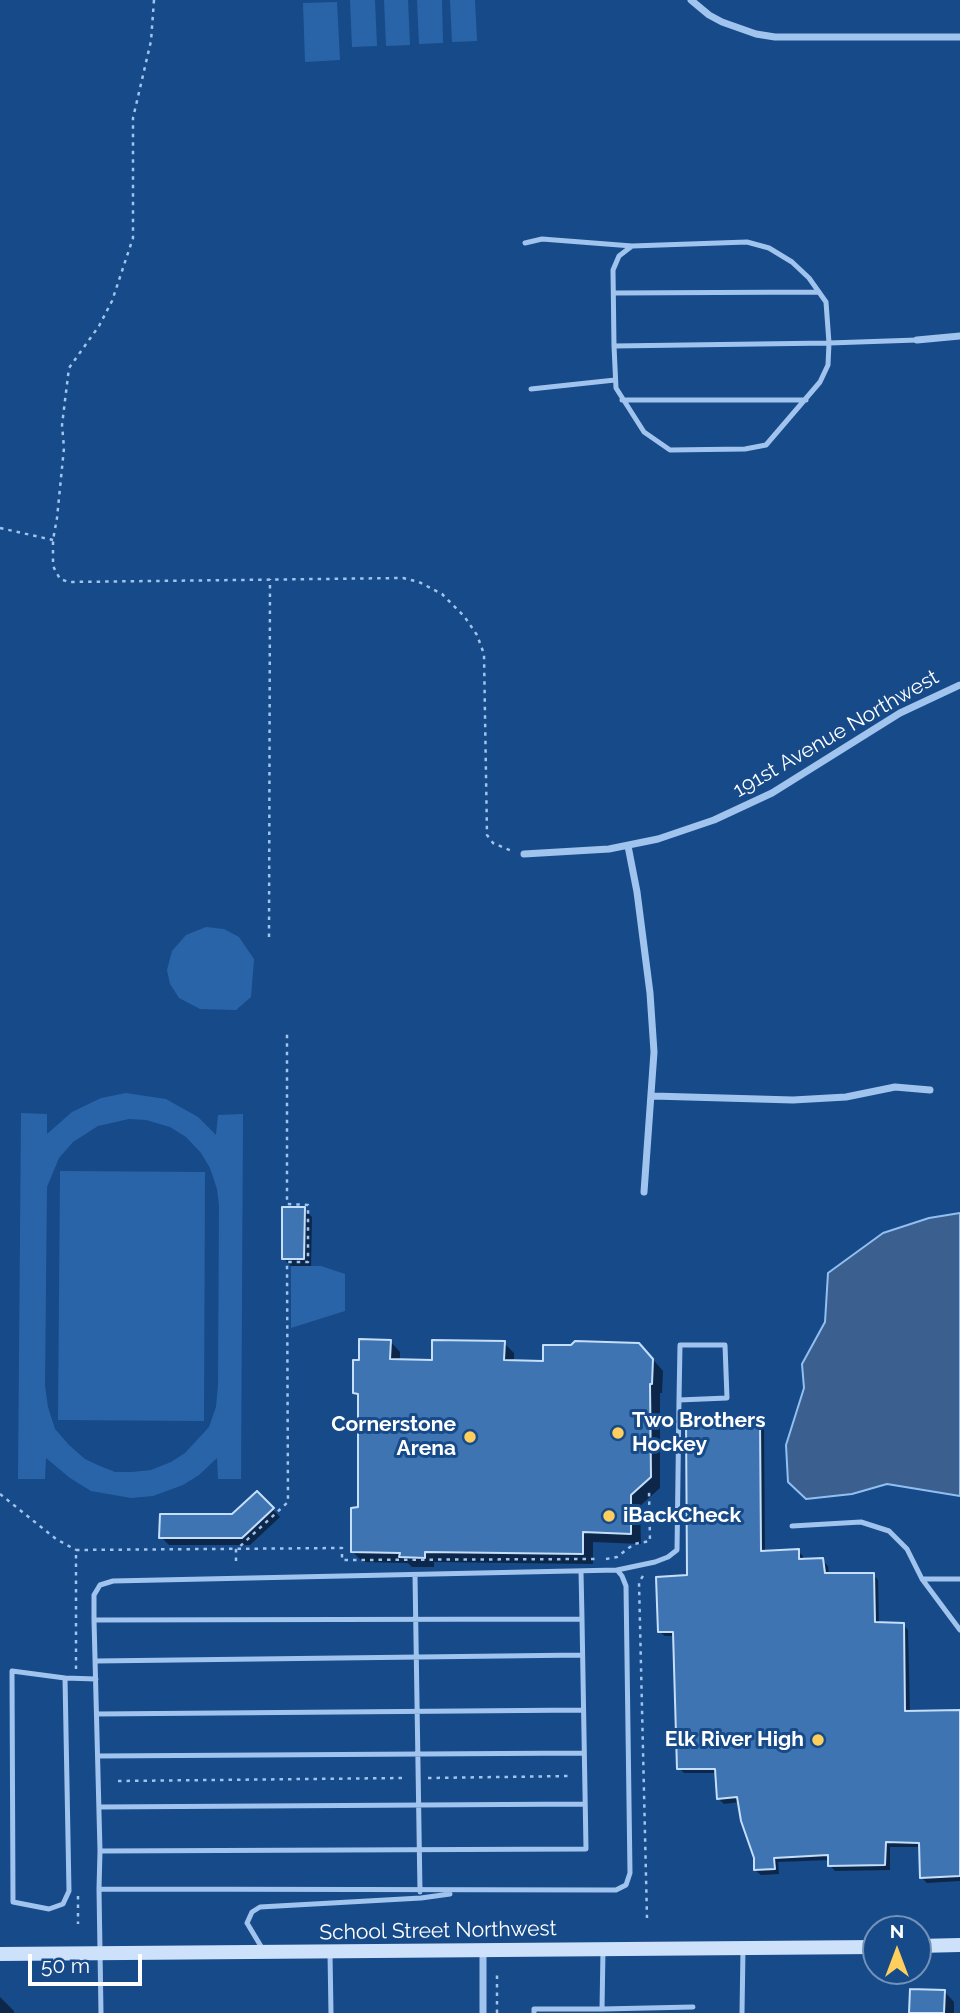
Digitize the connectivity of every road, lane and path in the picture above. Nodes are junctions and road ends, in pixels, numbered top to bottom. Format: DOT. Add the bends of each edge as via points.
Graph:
graph roads {
  1 [pos="154,0"];
  2 [pos="691,0"];
  3 [pos="960,37"];
  4 [pos="525,243"];
  5 [pos="632,246"];
  6 [pos="819,292"];
  7 [pos="614,293"];
  8 [pos="960,336"];
  9 [pos="917,340"];
  10 [pos="829,343"];
  11 [pos="614,346"];
  12 [pos="615,380"];
  13 [pos="531,389"];
  14 [pos="622,400"];
  15 [pos="806,400"];
  16 [pos="0,528"];
  17 [pos="52,540"];
  18 [pos="270,579"];
  19 [pos="960,685"];
  20 [pos="628,846"];
  21 [pos="524,854"];
  22 [pos="269,937"];
  23 [pos="287,1032"];
  24 [pos="930,1090"];
  25 [pos="653,1096"];
  26 [pos="644,1192"];
  27 [pos="679,1400"];
  28 [pos="0,1494"];
  29 [pos="792,1526"];
  30 [pos="76,1550"];
  31 [pos="236,1562"];
  32 [pos="617,1570"];
  33 [pos="581,1571"];
  34 [pos="645,1574"];
  35 [pos="415,1575"];
  36 [pos="922,1579"];
  37 [pos="960,1579"];
  38 [pos="416,1619"];
  39 [pos="582,1619"];
  40 [pos="94,1620"];
  41 [pos="960,1630"];
  42 [pos="582,1655"];
  43 [pos="416,1657"];
  44 [pos="96,1661"];
  45 [pos="65,1678"];
  46 [pos="96,1679"];
  47 [pos="583,1710"];
  48 [pos="417,1712"];
  49 [pos="97,1714"];
  50 [pos="418,1754"];
  51 [pos="584,1754"];
  52 [pos="98,1756"];
  53 [pos="571,1776"];
  54 [pos="403,1778"];
  55 [pos="424,1778"];
  56 [pos="118,1782"];
  57 [pos="585,1804"];
  58 [pos="419,1805"];
  59 [pos="99,1807"];
  60 [pos="419,1850"];
  61 [pos="100,1851"];
  62 [pos="99,1889"];
  63 [pos="474,1891"];
  64 [pos="420,1892"];
  65 [pos="647,1918"];
  66 [pos="960,1945"];
  67 [pos="932,1946"];
  68 [pos="862,1947"];
  69 [pos="743,1949"];
  70 [pos="603,1950"];
  71 [pos="483,1952"];
  72 [pos="330,1953"];
  73 [pos="0,1954"];
  74 [pos="266,1954"];
  75 [pos="102,1955"];
  76 [pos="498,1975"];
  77 [pos="693,2007"];
  78 [pos="602,2009"];
  79 [pos="101,2013"];
  80 [pos="331,2013"];
  81 [pos="483,2013"];
  82 [pos="497,2013"];
  83 [pos="534,2013"];
  84 [pos="742,2013"];
  1 -- 17 [label="path" via="133,118 133,239 112,301 69,368"];
  2 -- 3 [label="street" via="737,28 775,37"];
  4 -- 5 [label="lane" via="542,239"];
  5 -- 6 [label="lane" via="747,242 792,262"];
  5 -- 7 [label="lane" via="619,256 613,270"];
  6 -- 7 [label="lane"];
  6 -- 10 [label="lane" via="826,302"];
  7 -- 11 [label="lane"];
  8 -- 9 [label="street"];
  9 -- 10 [label="lane"];
  10 -- 11 [label="lane"];
  10 -- 15 [label="lane" via="828,365"];
  11 -- 12 [label="lane"];
  12 -- 13 [label="lane"];
  12 -- 14 [label="lane"];
  14 -- 15 [label="lane"];
  14 -- 15 [label="lane" via="644,432 670,450 766,445"];
  16 -- 17 [label="path"];
  17 -- 18 [label="path" via="53,566 60,579 69,582"];
  18 -- 21 [label="path" via="403,578 442,594 464,615 484,654 487,835 505,850"];
  18 -- 22 [label="path"];
  19 -- 20 [label="street, 191st Avenue Northwest" via="900,713 744,808"];
  20 -- 21 [label="street, 191st Avenue Northwest"];
  20 -- 25 [label="street" via="650,993"];
  23 -- 31 [label="path" via="286,1204 309,1205 309,1262 286,1262 288,1502 236,1550"];
  24 -- 25 [label="street" via="895,1087 846,1097 793,1100"];
  25 -- 26 [label="street"];
  27 -- 27 [label="lane" via="680,1345 725,1345 727,1398"];
  27 -- 32 [label="lane" via="677,1550 655,1562"];
  28 -- 30 [label="path"];
  29 -- 36 [label="lane" via="861,1522 889,1531 907,1549"];
  32 -- 33 [label="lane"];
  32 -- 63 [label="lane" via="626,1586 630,1873 626,1885 616,1890"];
  33 -- 35 [label="lane"];
  33 -- 39 [label="lane"];
  34 -- 65 [label="path" via="639,1582"];
  35 -- 38 [label="lane"];
  35 -- 40 [label="lane" via="113,1581 100,1585 94,1595"];
  36 -- 37 [label="lane"];
  36 -- 41 [label="lane"];
  38 -- 39 [label="lane"];
  38 -- 40 [label="lane"];
  38 -- 43 [label="lane"];
  39 -- 42 [label="lane"];
  40 -- 44 [label="lane"];
  42 -- 43 [label="lane"];
  42 -- 47 [label="lane"];
  43 -- 44 [label="lane"];
  43 -- 48 [label="lane"];
  44 -- 46 [label="lane"];
  45 -- 45 [label="lane" via="12,1671 13,1902 49,1909 63,1904 69,1891"];
  45 -- 46 [label="lane"];
  46 -- 49 [label="lane"];
  47 -- 48 [label="lane"];
  47 -- 51 [label="lane"];
  48 -- 49 [label="lane"];
  48 -- 50 [label="lane"];
  49 -- 52 [label="lane"];
  50 -- 51 [label="lane"];
  50 -- 52 [label="lane"];
  50 -- 58 [label="lane"];
  51 -- 57 [label="lane"];
  52 -- 59 [label="lane"];
  53 -- 55 [label="path"];
  54 -- 56 [label="path"];
  57 -- 58 [label="lane"];
  57 -- 60 [label="lane" via="586,1849"];
  58 -- 59 [label="lane"];
  58 -- 60 [label="lane"];
  59 -- 61 [label="lane"];
  60 -- 61 [label="lane"];
  60 -- 64 [label="lane"];
  61 -- 62 [label="lane"];
  62 -- 64 [label="lane"];
  62 -- 75 [label="lane"];
  63 -- 64 [label="lane"];
  63 -- 74 [label="lane" via="260,1907 251,1912 247,1923"];
  66 -- 67 [label="street"];
  68 -- 69 [label="street, School Street Northwest"];
  69 -- 70 [label="street, School Street Northwest"];
  69 -- 84 [label="lane"];
  70 -- 71 [label="street, School Street Northwest"];
  70 -- 78 [label="lane"];
  71 -- 72 [label="street, School Street Northwest"];
  71 -- 81 [label="street"];
  72 -- 74 [label="street, School Street Northwest"];
  72 -- 80 [label="lane"];
  73 -- 75 [label="street, School Street Northwest"];
  74 -- 75 [label="street, School Street Northwest"];
  75 -- 79 [label="lane"];
  76 -- 82 [label="path"];
  77 -- 78 [label="lane"];
  78 -- 83 [label="lane" via="534,2009"];
}
